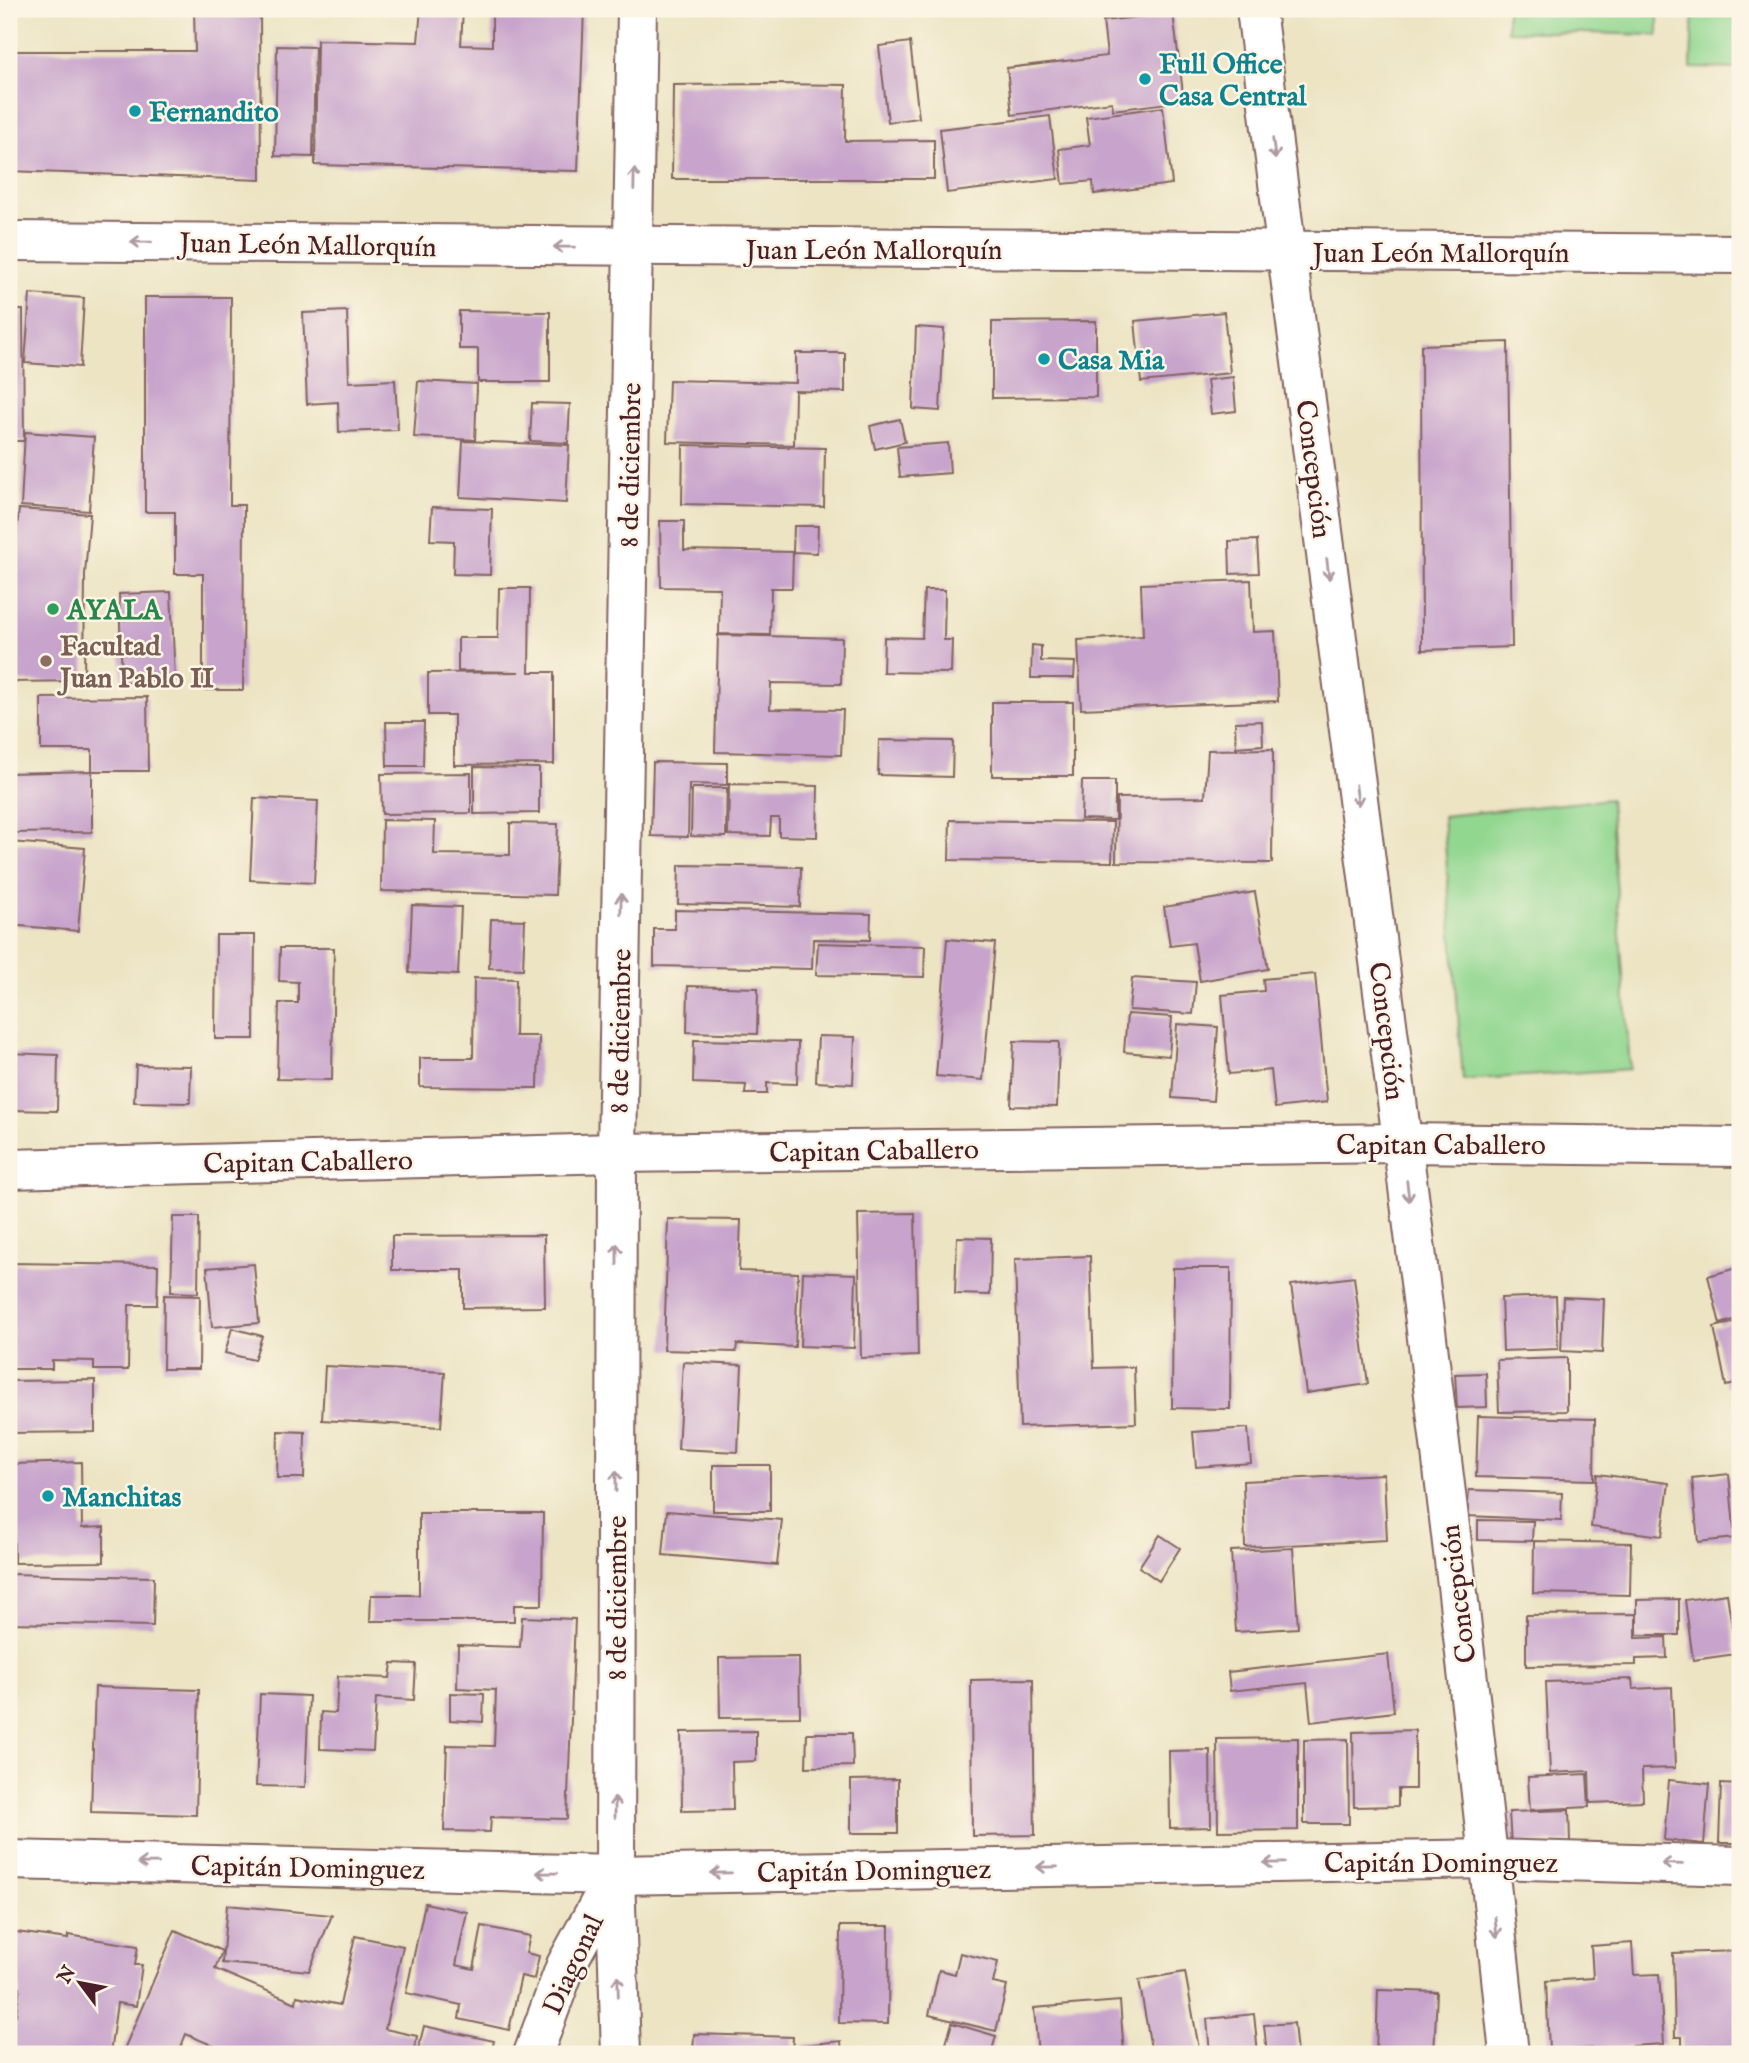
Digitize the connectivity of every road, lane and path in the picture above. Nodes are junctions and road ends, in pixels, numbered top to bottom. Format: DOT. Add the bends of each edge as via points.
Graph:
graph roads {
  1 [pos="637,9"];
  2 [pos="1256,9"];
  3 [pos="9,241"];
  4 [pos="633,247"];
  5 [pos="1286,251"];
  6 [pos="1740,254"];
  7 [pos="1402,1143"];
  8 [pos="1740,1147"];
  9 [pos="617,1153"];
  10 [pos="9,1169"];
  11 [pos="1489,1859"];
  12 [pos="9,1860"];
  13 [pos="1740,1866"];
  14 [pos="615,1875"];
  15 [pos="533,2054"];
  16 [pos="621,2054"];
  17 [pos="1509,2054"];
  4 -- 1 [label="street, 8 de diciembre, one-way"];
  2 -- 5 [label="street, Concepción, one-way"];
  4 -- 3 [label="street, Juan León Mallorquín, one-way"];
  4 -- 5 [label="street, Juan León Mallorquín"];
  9 -- 4 [label="street, 8 de diciembre, one-way"];
  5 -- 6 [label="street, Juan León Mallorquín"];
  5 -- 7 [label="street, Concepción, one-way"];
  7 -- 8 [label="street, Capitan Caballero"];
  7 -- 9 [label="street, Capitan Caballero"];
  7 -- 11 [label="street, Concepción, one-way"];
  9 -- 10 [label="street, Capitan Caballero"];
  14 -- 9 [label="street, 8 de diciembre, one-way"];
  13 -- 11 [label="street, Capitán Dominguez, one-way"];
  11 -- 14 [label="street, Capitán Dominguez, one-way"];
  11 -- 17 [label="street, Concepción, one-way"];
  14 -- 12 [label="street, Capitán Dominguez, one-way"];
  14 -- 15 [label="street, Diagonal" via="566,1965"];
  16 -- 14 [label="street, 8 de diciembre, one-way"];
}
